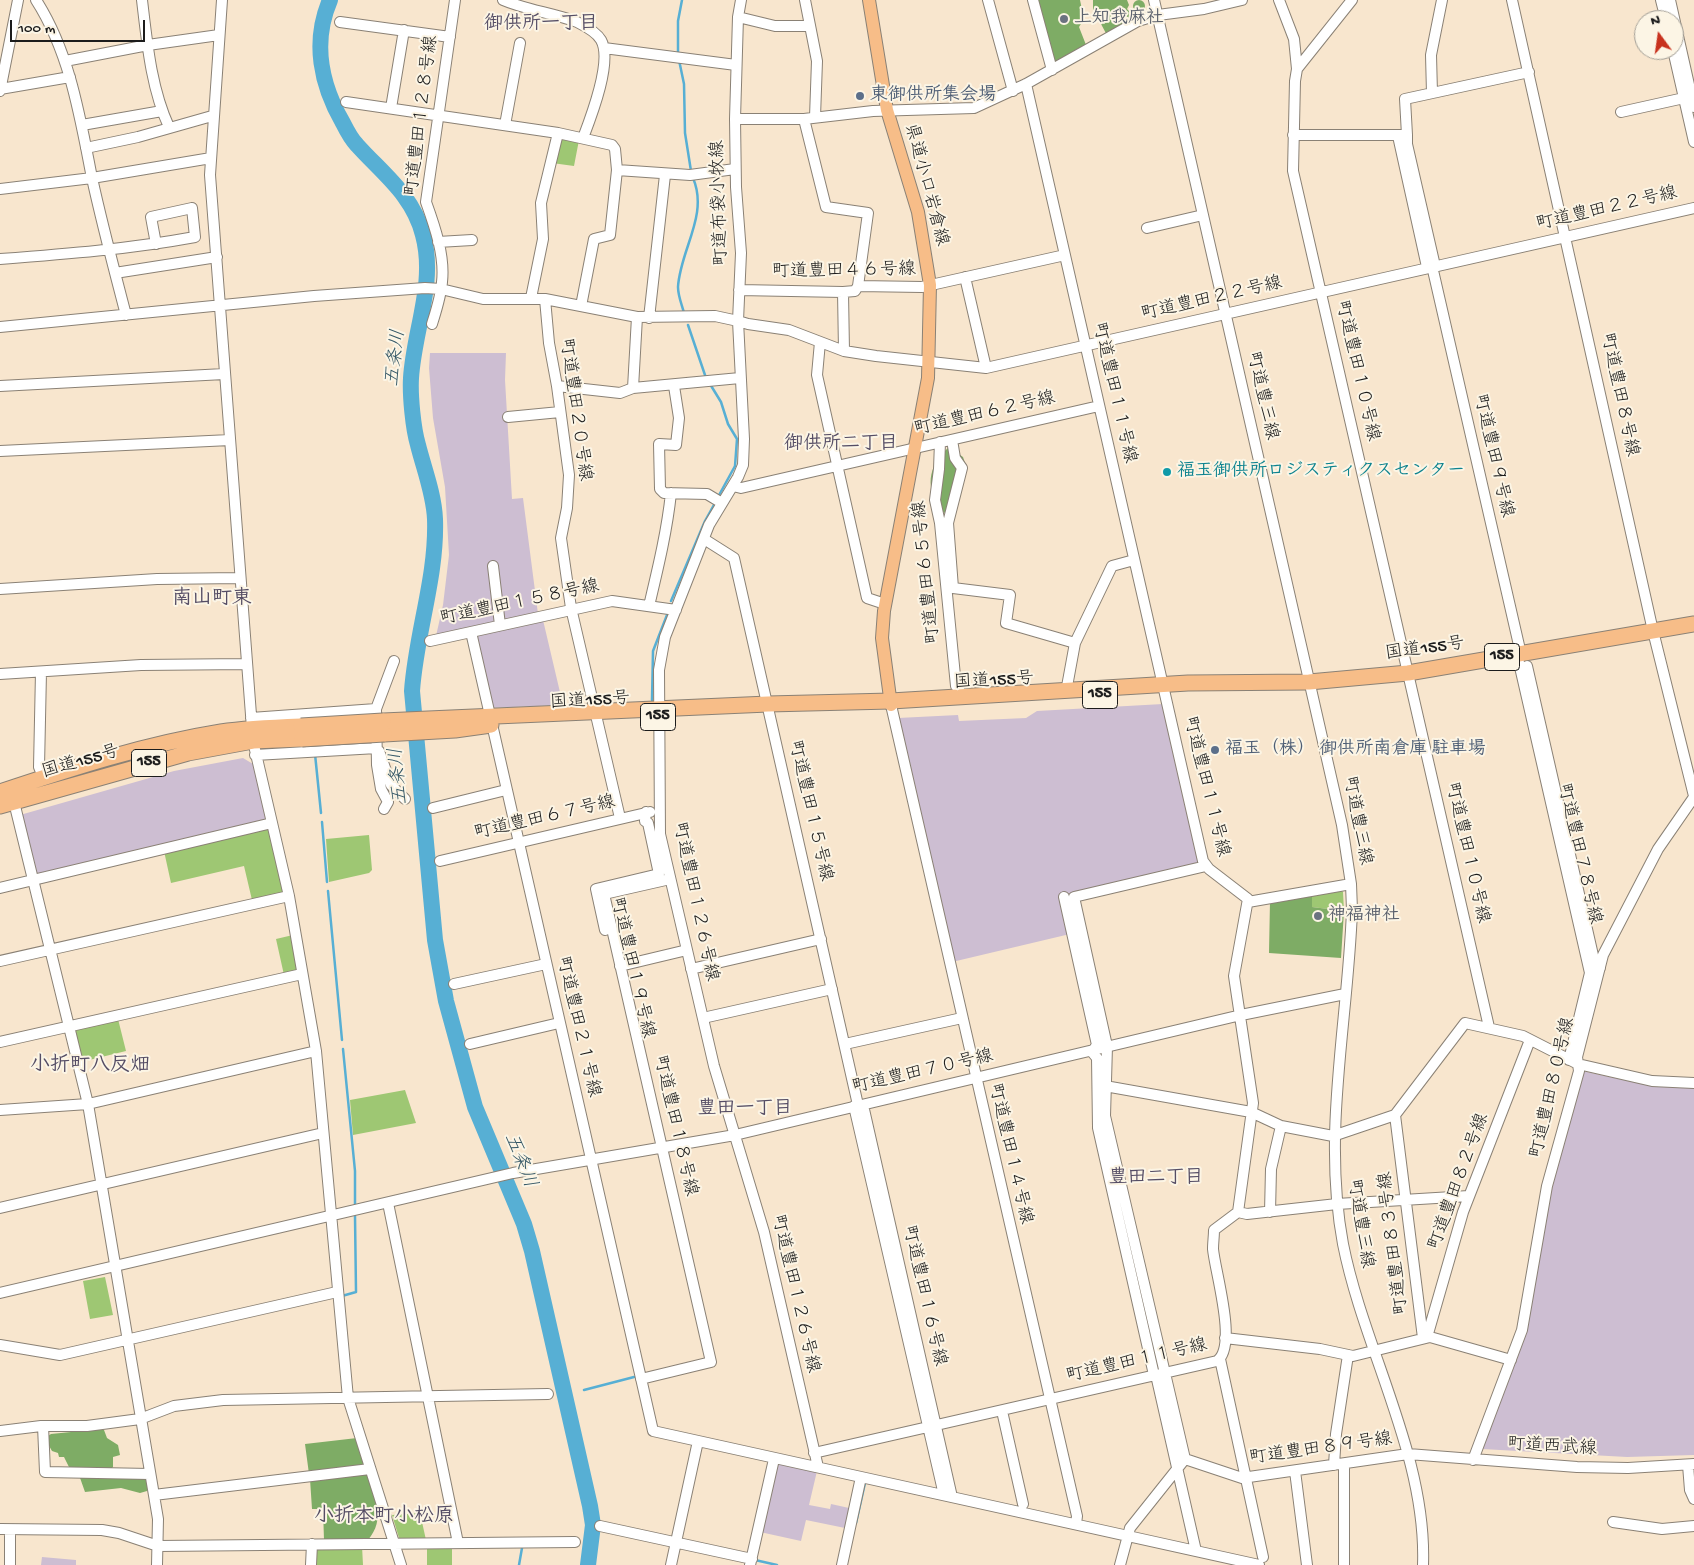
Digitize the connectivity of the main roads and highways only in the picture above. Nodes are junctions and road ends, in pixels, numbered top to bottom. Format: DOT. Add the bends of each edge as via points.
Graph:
graph roads {
  1 [pos="869,0"];
  2 [pos="1694,624"];
  3 [pos="1164,689"];
  4 [pos="891,703"];
  5 [pos="253,736"];
  6 [pos="0,792"];
  7 [pos="7,804"];
  1 -- 4 [label="main road, 県道小口岩倉線" via="887,110 918,212 930,285 930,362 885,604 882,638"];
  2 -- 3 [label="highway, 国道155号 / 155" via="1522,658 1408,673 1309,682"];
  3 -- 4 [label="highway, 国道155号 / 155"];
  3 -- 4 [label="highway, 国道155号 / 155" via="959,697"];
  4 -- 5 [label="highway, 国道155号 / 155, bridge" via="490,720"];
  5 -- 6 [label="highway, 国道155号 / 155" via="192,737"];
  5 -- 7 [label="highway, 国道155号 / 155"];
}
